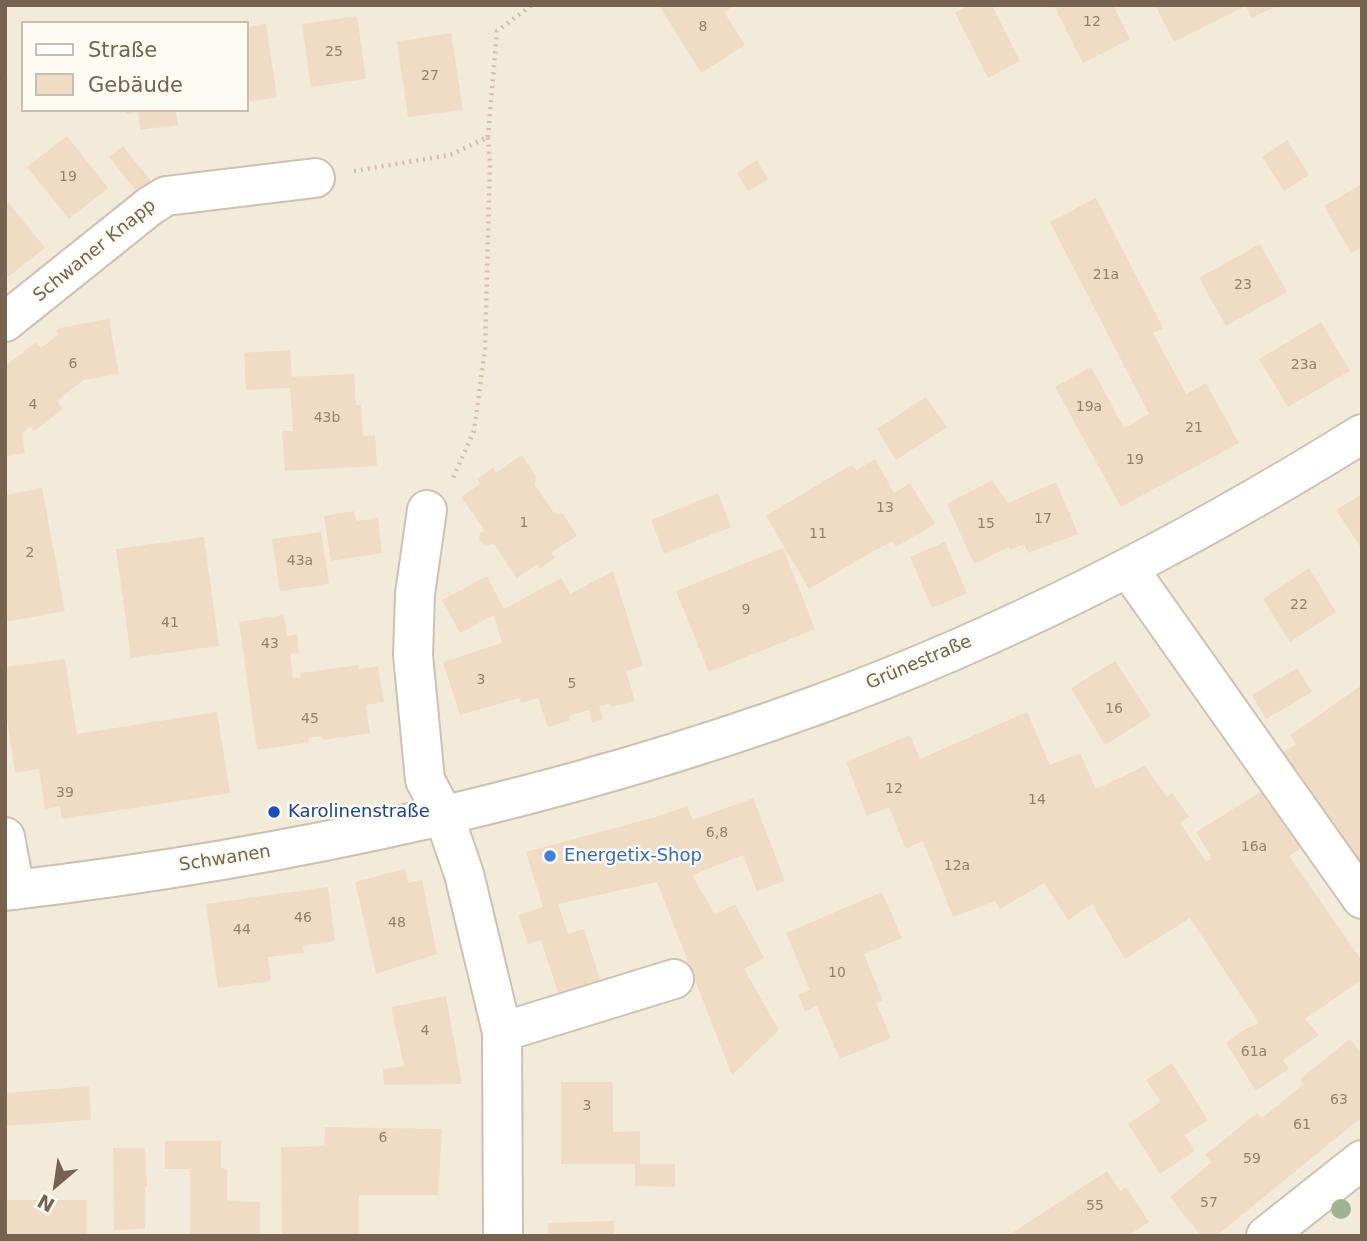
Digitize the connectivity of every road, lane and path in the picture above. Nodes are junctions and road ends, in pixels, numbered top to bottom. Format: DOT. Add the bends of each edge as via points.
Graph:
graph roads {
  1 [pos="532,5"];
  2 [pos="488,137"];
  3 [pos="315,178"];
  4 [pos="5,322"];
  5 [pos="1362,434"];
  6 [pos="427,510"];
  7 [pos="1128,568"];
  8 [pos="444,816"];
  9 [pos="5,837"];
  10 [pos="10,891"];
  11 [pos="1362,899"];
  12 [pos="674,979"];
  13 [pos="502,1032"];
  14 [pos="1362,1160"];
  15 [pos="503,1236"];
  16 [pos="1266,1236"];
  1 -- 2 [label="path" via="497,31"];
  2 -- 3 [label="path" via="450,155"];
  2 -- 6 [label="path" via="485,349 474,431 443,497"];
  3 -- 4 [label="street, Schwaner Knapp" via="166,196"];
  5 -- 7 [label="street, Grünestraße"];
  6 -- 8 [label="street" via="415,594 413,655 425,780"];
  7 -- 8 [label="street, Grünestraße" via="996,630 817,705 642,762"];
  7 -- 11 [label="street"];
  8 -- 10 [label="street, Schwanen" via="255,855"];
  8 -- 13 [label="street" via="464,874"];
  9 -- 10 [label="street"];
  12 -- 13 [label="street"];
  13 -- 15 [label="street"];
  14 -- 16 [label="street"];
}
